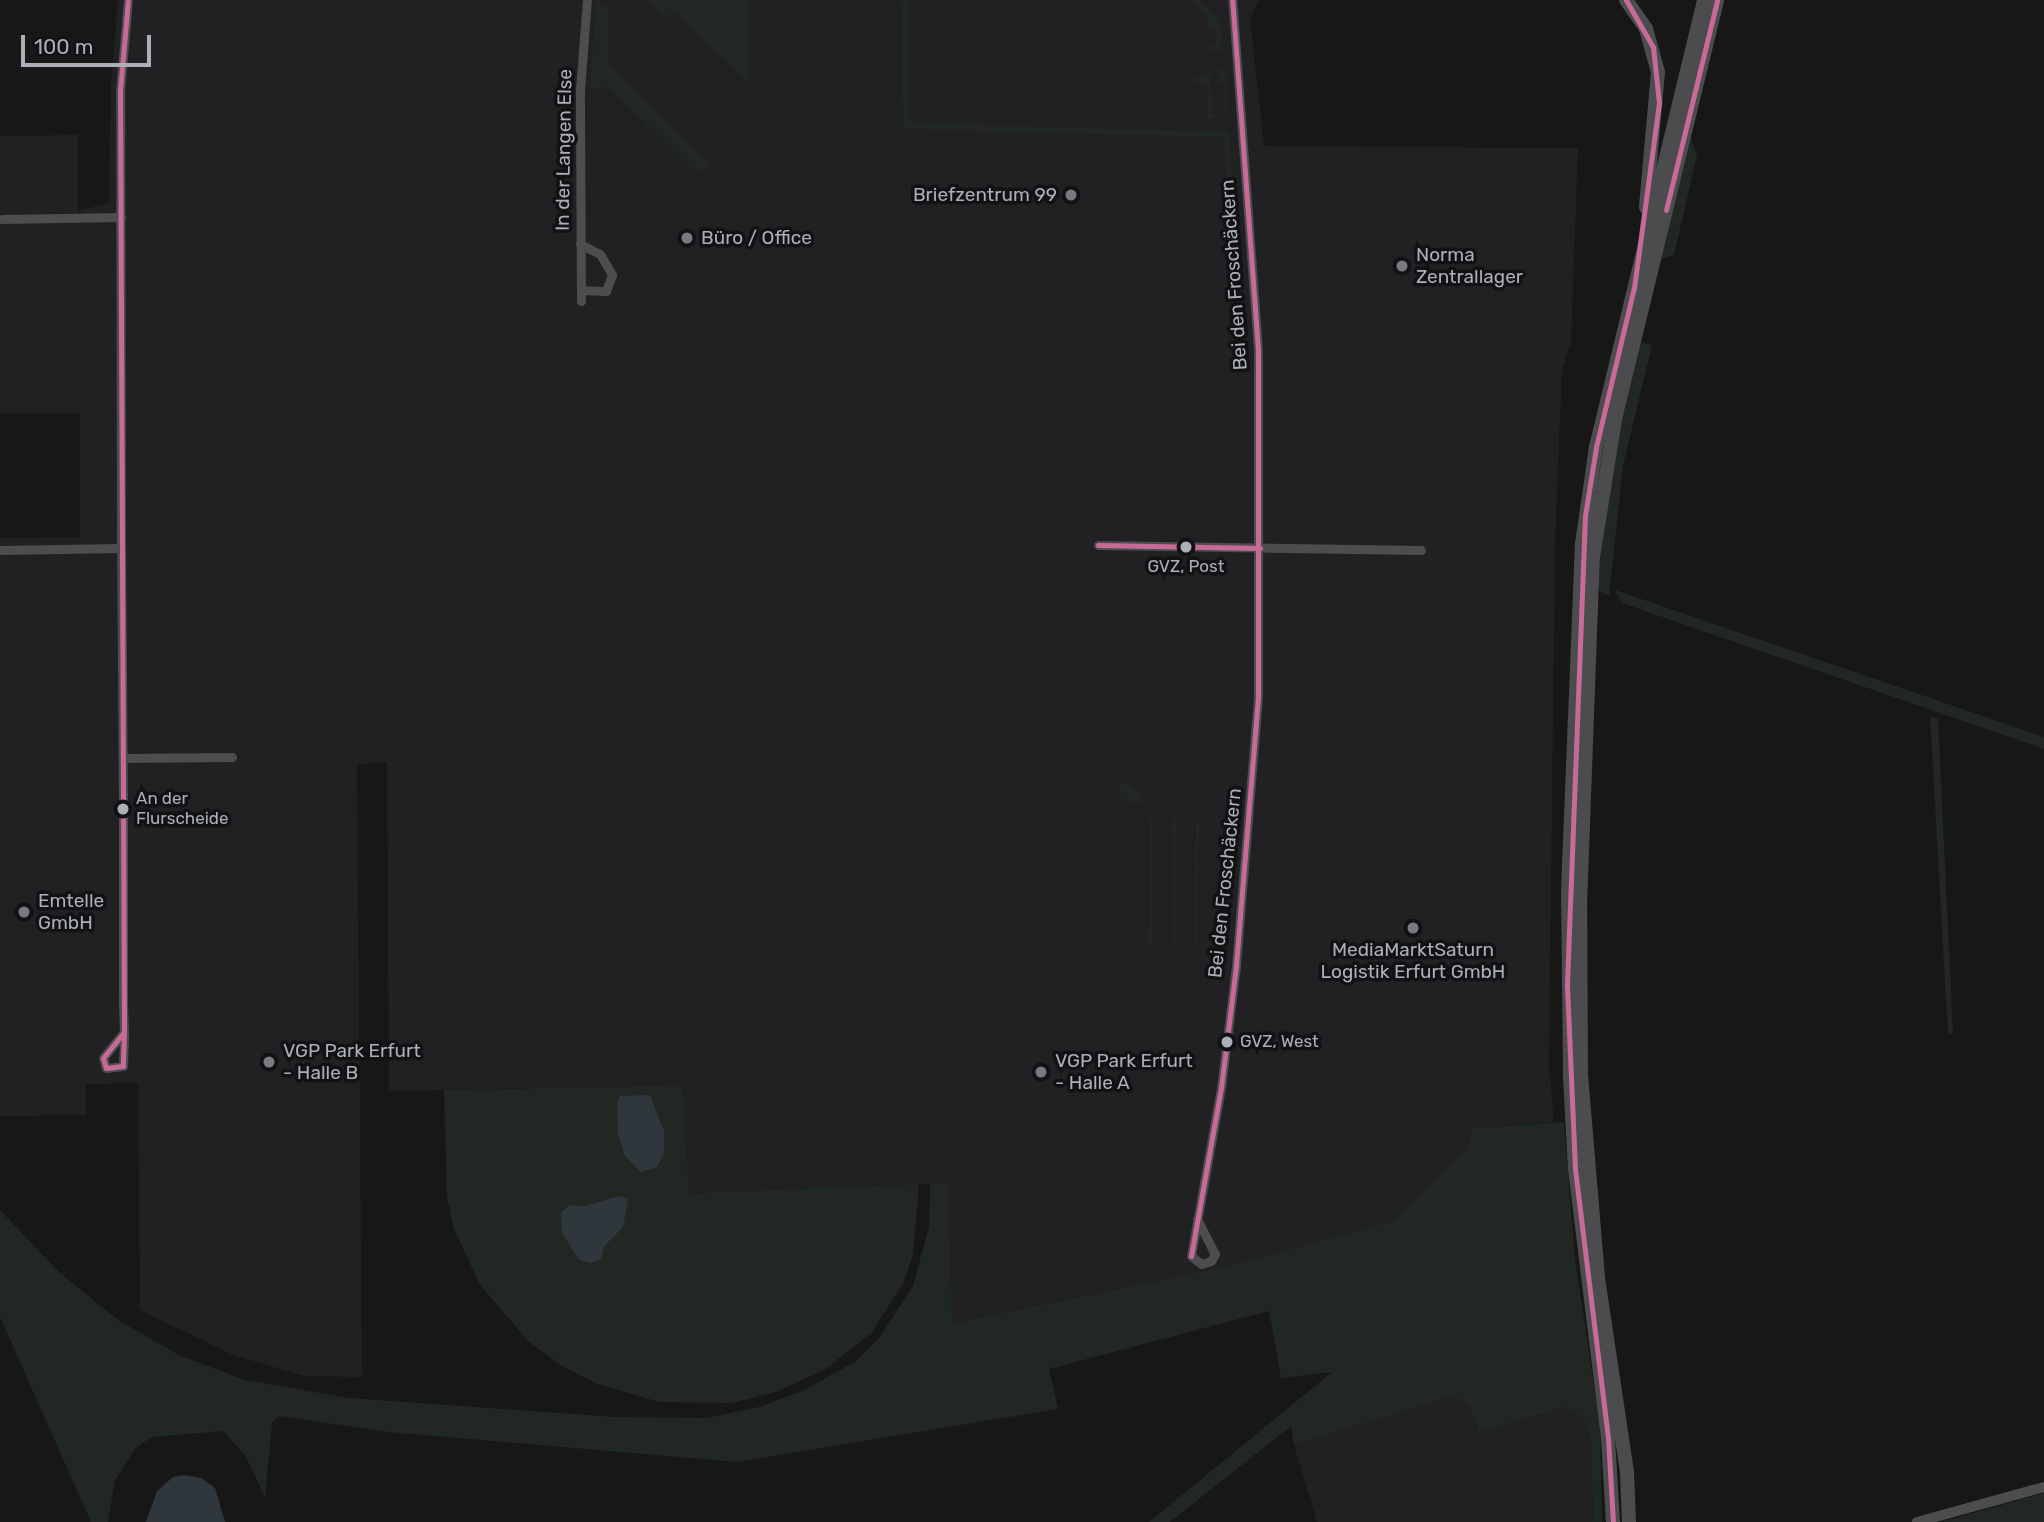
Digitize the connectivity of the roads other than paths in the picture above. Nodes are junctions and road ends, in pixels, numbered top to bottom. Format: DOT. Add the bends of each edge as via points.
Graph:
graph roads {
  1 [pos="128,0"];
  2 [pos="587,0"];
  3 [pos="1232,0"];
  4 [pos="1626,0"];
  5 [pos="1704,0"];
  6 [pos="1717,0"];
  7 [pos="121,217"];
  8 [pos="2,219"];
  9 [pos="580,244"];
  10 [pos="1634,288"];
  11 [pos="581,290"];
  12 [pos="581,301"];
  13 [pos="1098,545"];
  14 [pos="121,548"];
  15 [pos="1260,548"];
  16 [pos="0,550"];
  17 [pos="1421,550"];
  18 [pos="232,757"];
  19 [pos="123,758"];
  20 [pos="124,1032"];
  21 [pos="1197,1219"];
  22 [pos="2044,1488"];
  23 [pos="1613,1522"];
  24 [pos="1629,1522"];
  25 [pos="1917,1522"];
  1 -- 7 [label="street" via="120,91"];
  2 -- 9 [label="street, In der Langen Else" via="580,90"];
  3 -- 15 [label="street, Bei den Froschäckern" via="1258,350"];
  4 -- 10 [label="highway" via="1646,29 1658,72 1656,131"];
  5 -- 10 [label="highway"];
  6 -- 24 [label="highway" via="1615,419 1593,557 1580,906 1581,1073 1593,1232"];
  7 -- 8 [label="street"];
  7 -- 14 [label="street"];
  9 -- 11 [label="street, In der Langen Else"];
  9 -- 11 [label="street" via="600,254 612,275 606,291"];
  10 -- 23 [label="highway" via="1596,447 1585,516 1568,891 1575,1169"];
  11 -- 12 [label="street, In der Langen Else"];
  13 -- 15 [label="street"];
  14 -- 16 [label="street"];
  14 -- 19 [label="street"];
  15 -- 17 [label="street"];
  15 -- 21 [label="street, Bei den Froschäckern" via="1258,697 1248,840 1221,1088"];
  18 -- 19 [label="street"];
  19 -- 20 [label="street"];
  22 -- 25 [label="street"];
}
